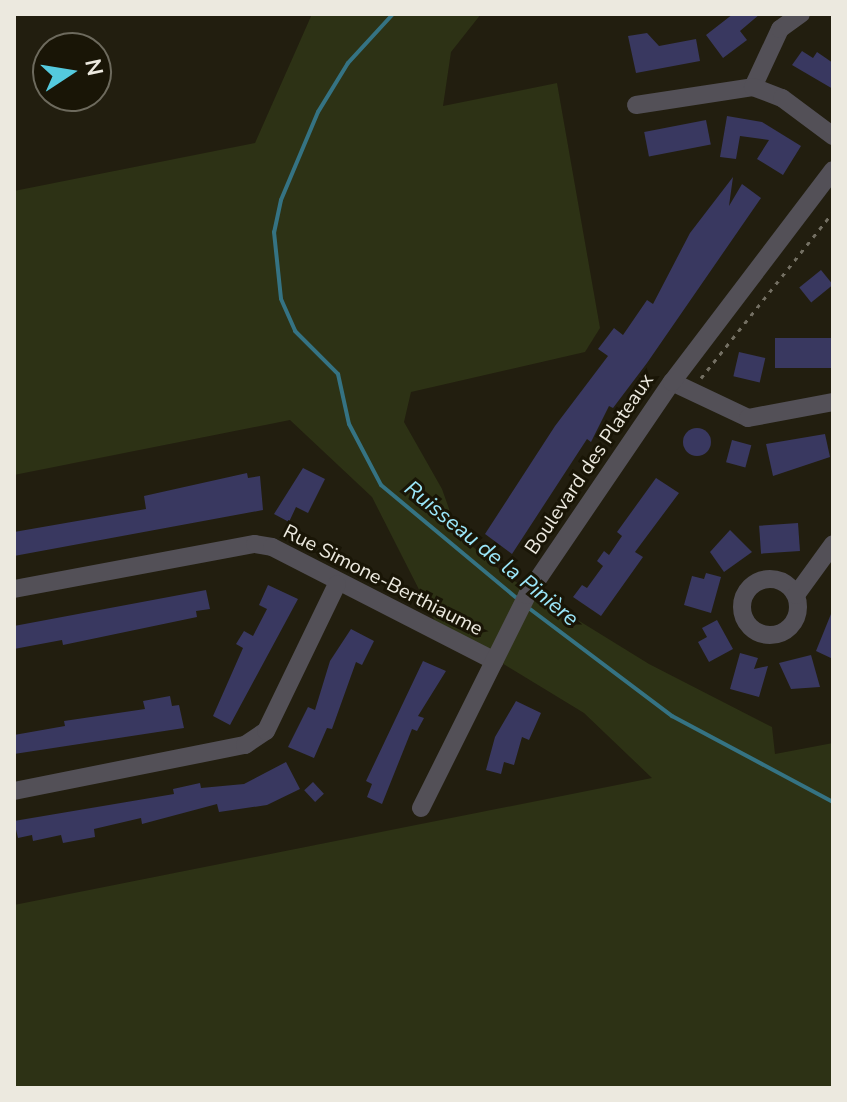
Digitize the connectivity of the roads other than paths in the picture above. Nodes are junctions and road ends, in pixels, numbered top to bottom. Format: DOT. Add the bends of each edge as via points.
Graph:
graph roads {
  1 [pos="801,14"];
  2 [pos="753,87"];
  3 [pos="636,105"];
  4 [pos="833,136"];
  5 [pos="833,170"];
  6 [pos="672,382"];
  7 [pos="833,402"];
  8 [pos="833,544"];
  9 [pos="337,584"];
  10 [pos="14,589"];
  11 [pos="796,595"];
  12 [pos="495,661"];
  13 [pos="14,791"];
  14 [pos="421,808"];
  1 -- 2 [label="street" via="780,29"];
  2 -- 3 [label="street"];
  2 -- 4 [label="street" via="782,98"];
  5 -- 6 [label="street, Boulevard des Plateaux"];
  6 -- 7 [label="street" via="748,418"];
  6 -- 12 [label="street, Boulevard des Plateaux" via="527,595"];
  8 -- 11 [label="street"];
  9 -- 10 [label="street, Rue Simone-Berthiaume" via="272,547 255,544"];
  9 -- 12 [label="street, Rue Simone-Berthiaume"];
  9 -- 13 [label="street" via="266,731 245,745"];
  12 -- 14 [label="street, Boulevard des Plateaux"];
}
